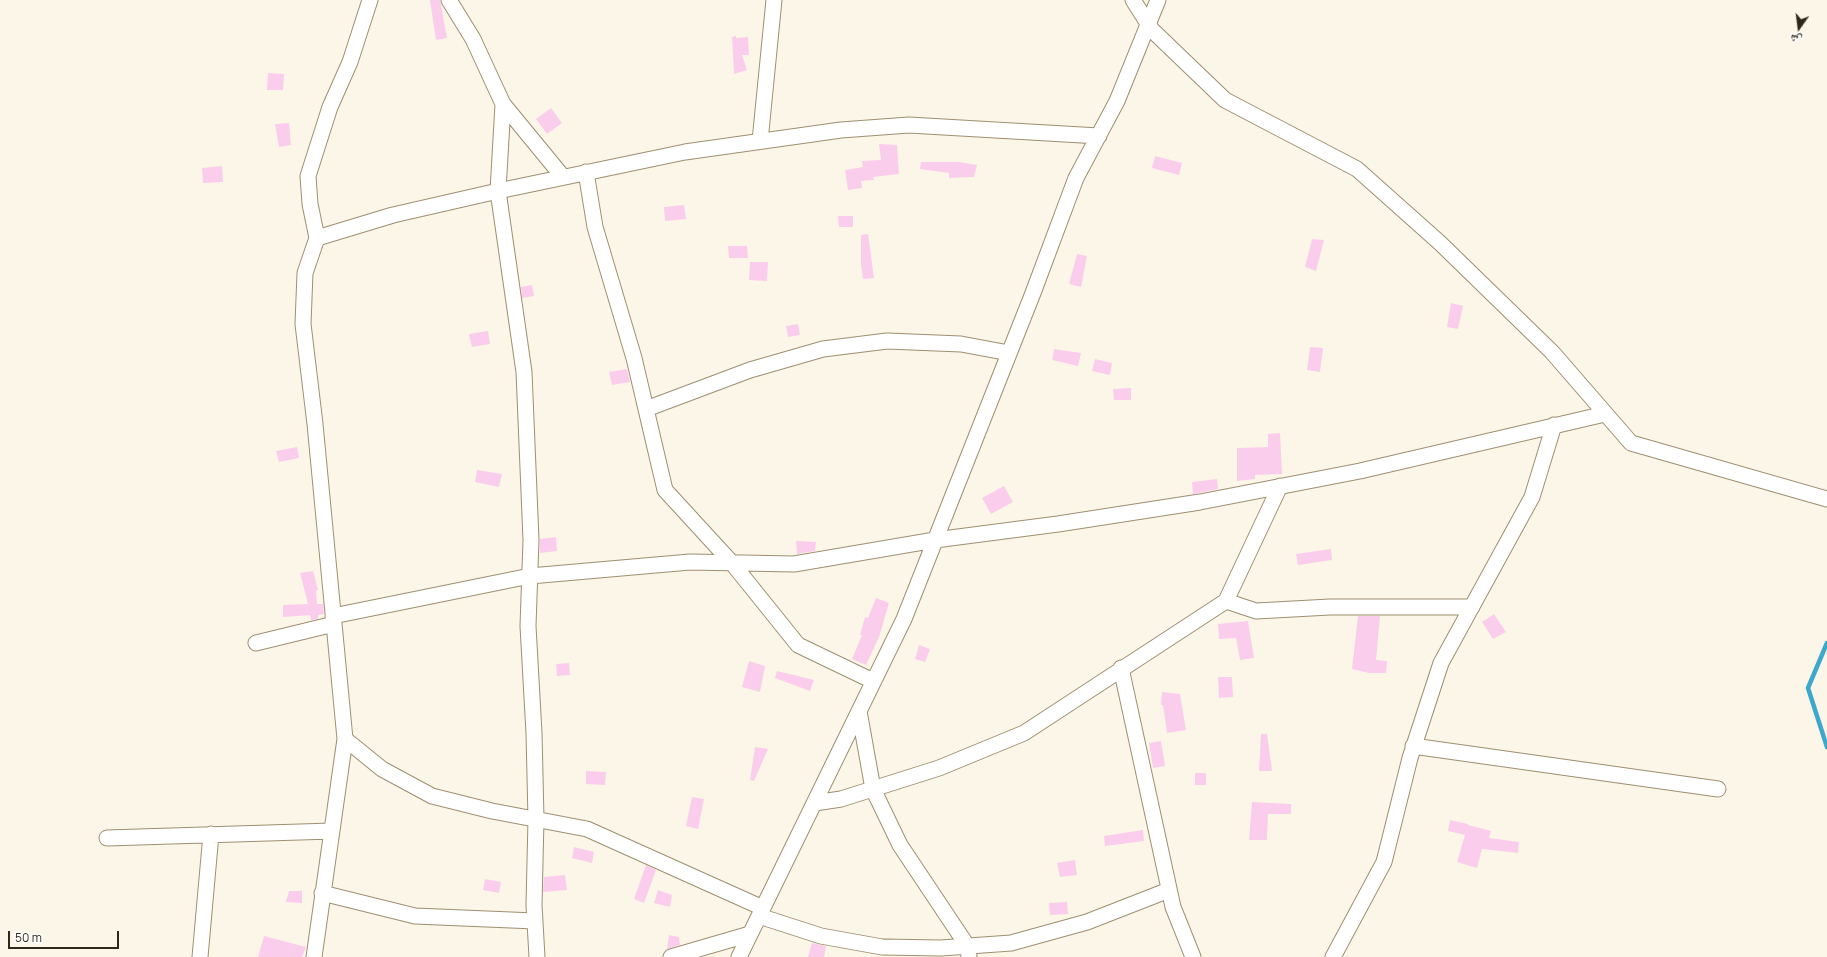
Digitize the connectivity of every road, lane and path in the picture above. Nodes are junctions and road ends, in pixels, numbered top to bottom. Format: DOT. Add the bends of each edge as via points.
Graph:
graph roads {
  1 [pos="370,0"];
  2 [pos="449,0"];
  3 [pos="774,0"];
  4 [pos="1133,0"];
  5 [pos="1158,0"];
  6 [pos="1148,24"];
  7 [pos="503,104"];
  8 [pos="1099,136"];
  9 [pos="760,141"];
  10 [pos="586,172"];
  11 [pos="563,177"];
  12 [pos="498,191"];
  13 [pos="317,238"];
  14 [pos="1009,353"];
  15 [pos="646,409"];
  16 [pos="1605,414"];
  17 [pos="1554,425"];
  18 [pos="1280,486"];
  19 [pos="1827,499"];
  20 [pos="935,540"];
  21 [pos="732,563"];
  22 [pos="530,576"];
  23 [pos="1226,601"];
  24 [pos="1472,607"];
  25 [pos="334,620"];
  26 [pos="256,643"];
  27 [pos="1121,668"];
  28 [pos="873,681"];
  29 [pos="859,710"];
  30 [pos="345,739"];
  31 [pos="1413,746"];
  32 [pos="1718,788"];
  33 [pos="872,789"];
  34 [pos="815,803"];
  35 [pos="536,819"];
  36 [pos="332,831"];
  37 [pos="211,834"];
  38 [pos="107,838"];
  39 [pos="1170,890"];
  40 [pos="322,893"];
  41 [pos="761,912"];
  42 [pos="535,921"];
  43 [pos="750,934"];
  44 [pos="969,952"];
  45 [pos="200,957"];
  46 [pos="314,957"];
  47 [pos="537,957"];
  48 [pos="671,957"];
  49 [pos="739,957"];
  50 [pos="1193,957"];
  51 [pos="1333,957"];
  1 -- 13 [label="street" via="350,62 330,107 308,176 310,204"];
  2 -- 7 [label="street" via="474,40"];
  3 -- 9 [label="street"];
  4 -- 6 [label="street"];
  5 -- 6 [label="street"];
  6 -- 8 [label="street" via="1117,101"];
  6 -- 16 [label="street" via="1226,100 1357,169 1440,243 1552,352"];
  7 -- 11 [label="street"];
  7 -- 12 [label="street"];
  8 -- 9 [label="street" via="909,125 841,130"];
  8 -- 14 [label="street" via="1076,178"];
  9 -- 10 [label="street" via="685,152"];
  10 -- 11 [label="street"];
  10 -- 15 [label="street" via="595,227 634,358"];
  11 -- 12 [label="street"];
  12 -- 13 [label="street"];
  12 -- 22 [label="street" via="524,372 531,540"];
  13 -- 25 [label="street" via="305,273 303,324"];
  14 -- 15 [label="street" via="961,344 888,341 823,349 750,370"];
  14 -- 20 [label="street"];
  15 -- 21 [label="street" via="665,490"];
  16 -- 17 [label="street"];
  16 -- 19 [label="street" via="1630,443"];
  17 -- 18 [label="street" via="1360,471"];
  17 -- 24 [label="street" via="1532,497"];
  18 -- 20 [label="street" via="1184,505"];
  18 -- 23 [label="street"];
  20 -- 21 [label="street" via="794,564"];
  20 -- 28 [label="street" via="904,619"];
  21 -- 22 [label="street" via="690,562"];
  21 -- 28 [label="street" via="798,645"];
  22 -- 25 [label="street"];
  22 -- 35 [label="street" via="528,626"];
  23 -- 24 [label="street" via="1256,611 1330,607"];
  23 -- 27 [label="street"];
  24 -- 31 [label="street" via="1441,663"];
  25 -- 26 [label="street"];
  25 -- 30 [label="street"];
  27 -- 33 [label="street" via="1024,733 939,768"];
  27 -- 39 [label="street"];
  28 -- 29 [label="street"];
  29 -- 33 [label="street"];
  29 -- 34 [label="street"];
  30 -- 35 [label="street" via="382,769 432,796"];
  30 -- 36 [label="street"];
  31 -- 32 [label="street"];
  31 -- 51 [label="street" via="1384,862"];
  33 -- 34 [label="street" via="841,799"];
  33 -- 44 [label="street" via="900,845"];
  34 -- 41 [label="street"];
  35 -- 41 [label="street" via="587,829"];
  35 -- 42 [label="street"];
  36 -- 37 [label="street"];
  36 -- 40 [label="street"];
  37 -- 38 [label="street"];
  37 -- 45 [label="street"];
  39 -- 44 [label="street" via="1087,922"];
  39 -- 50 [label="street" via="1173,907"];
  40 -- 42 [label="street" via="415,916"];
  40 -- 46 [label="street"];
  41 -- 43 [label="street"];
  41 -- 44 [label="street" via="821,936 882,948 941,948"];
  42 -- 47 [label="street"];
  43 -- 48 [label="street"];
  43 -- 49 [label="street"];
}
